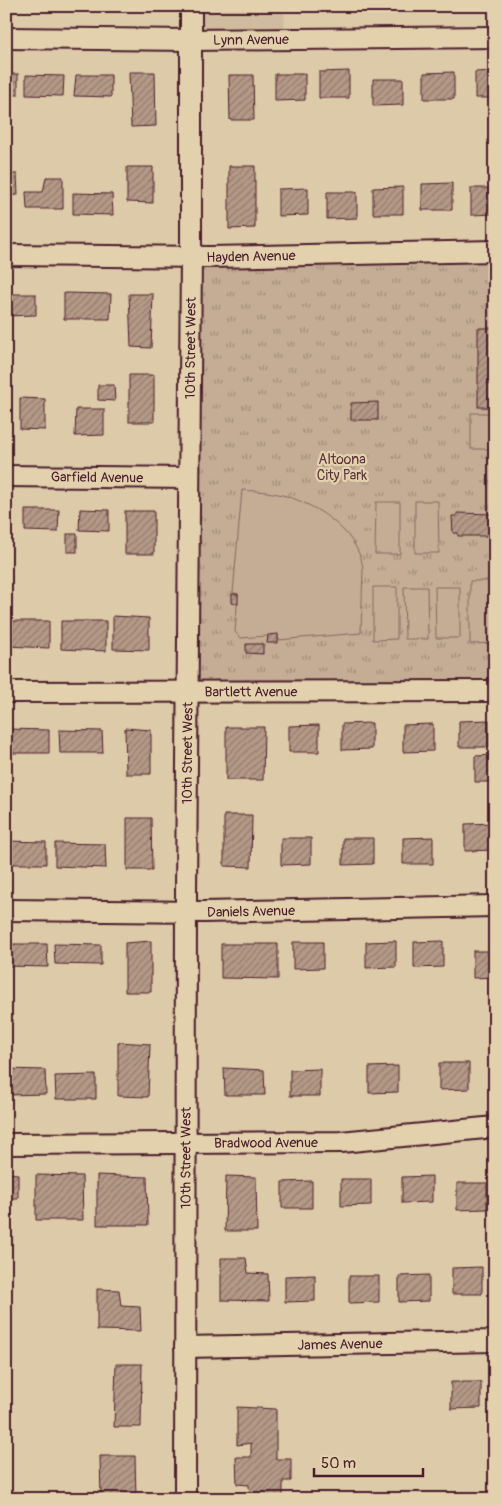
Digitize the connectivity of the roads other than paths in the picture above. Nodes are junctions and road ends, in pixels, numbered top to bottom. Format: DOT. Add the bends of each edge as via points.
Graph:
graph roads {
  1 [pos="190,6"];
  2 [pos="495,36"];
  3 [pos="6,38"];
  4 [pos="190,40"];
  5 [pos="495,251"];
  6 [pos="6,255"];
  7 [pos="191,256"];
  8 [pos="6,476"];
  9 [pos="188,478"];
  10 [pos="495,691"];
  11 [pos="6,692"];
  12 [pos="187,692"];
  13 [pos="495,906"];
  14 [pos="6,910"];
  15 [pos="186,912"];
  16 [pos="495,1127"];
  17 [pos="185,1143"];
  18 [pos="6,1144"];
  19 [pos="495,1341"];
  20 [pos="185,1347"];
  21 [pos="185,1499"];
  1 -- 4 [label="street, 10th Street West"];
  2 -- 4 [label="street, Lynn Avenue"];
  3 -- 4 [label="street, Lynn Avenue"];
  4 -- 7 [label="street, 10th Street West"];
  5 -- 7 [label="street, Hayden Avenue"];
  6 -- 7 [label="street, Hayden Avenue"];
  7 -- 9 [label="street, 10th Street West"];
  8 -- 9 [label="street, Garfield Avenue"];
  9 -- 12 [label="street, 10th Street West"];
  10 -- 12 [label="street, Bartlett Avenue"];
  11 -- 12 [label="street, Bartlett Avenue"];
  12 -- 15 [label="street, 10th Street West"];
  13 -- 15 [label="street, Daniels Avenue"];
  14 -- 15 [label="street, Daniels Avenue"];
  15 -- 17 [label="street, 10th Street West"];
  16 -- 17 [label="street, Bradwood Avenue" via="341,1142"];
  17 -- 18 [label="street, Bradwood Avenue"];
  17 -- 20 [label="street, 10th Street West"];
  19 -- 20 [label="street, James Avenue"];
  20 -- 21 [label="street, 10th Street West"];
}
